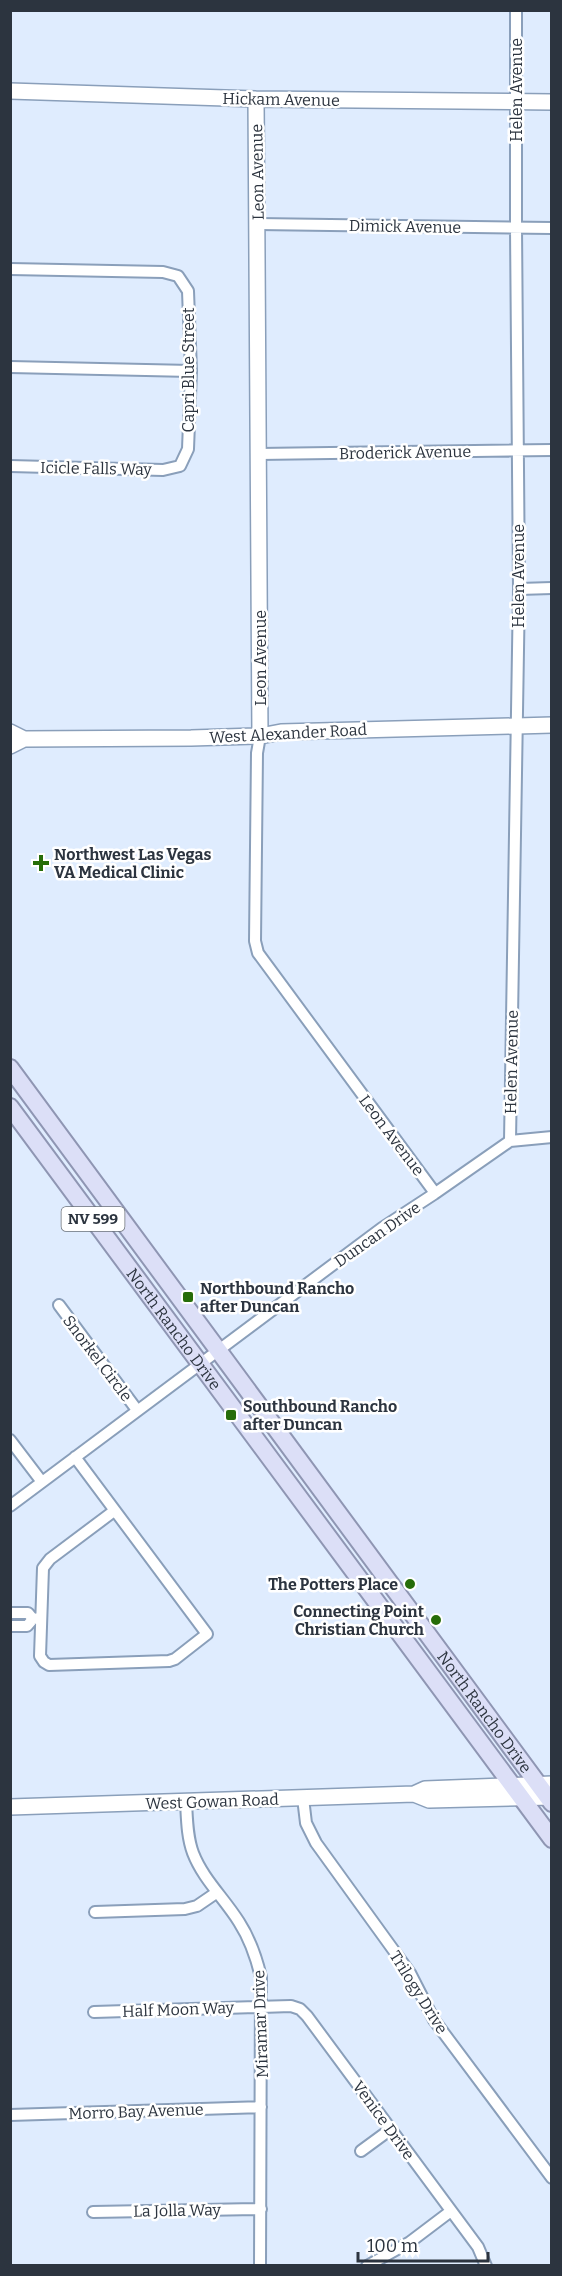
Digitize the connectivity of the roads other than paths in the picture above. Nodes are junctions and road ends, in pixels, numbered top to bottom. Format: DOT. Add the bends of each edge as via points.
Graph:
graph roads {
  1 [pos="516,10"];
  2 [pos="10,91"];
  3 [pos="256,99"];
  4 [pos="516,102"];
  5 [pos="552,102"];
  6 [pos="258,224"];
  7 [pos="516,228"];
  8 [pos="552,228"];
  9 [pos="10,269"];
  10 [pos="10,367"];
  11 [pos="190,371"];
  12 [pos="518,450"];
  13 [pos="552,450"];
  14 [pos="259,454"];
  15 [pos="10,466"];
  16 [pos="180,466"];
  17 [pos="552,588"];
  18 [pos="519,589"];
  19 [pos="516,725"];
  20 [pos="552,725"];
  21 [pos="17,735"];
  22 [pos="260,736"];
  23 [pos="10,746"];
  24 [pos="10,1068"];
  25 [pos="10,1107"];
  26 [pos="552,1137"];
  27 [pos="510,1141"];
  28 [pos="435,1193"];
  29 [pos="59,1305"];
  30 [pos="219,1351"];
  31 [pos="201,1365"];
  32 [pos="137,1410"];
  33 [pos="10,1440"];
  34 [pos="75,1457"];
  35 [pos="42,1482"];
  36 [pos="10,1506"];
  37 [pos="114,1511"];
  38 [pos="319,1525"];
  39 [pos="370,1555"];
  40 [pos="389,1581"];
  41 [pos="365,1588"];
  42 [pos="10,1613"];
  43 [pos="37,1618"];
  44 [pos="10,1626"];
  45 [pos="517,1791"];
  46 [pos="548,1793"];
  47 [pos="303,1797"];
  48 [pos="186,1802"];
  49 [pos="10,1807"];
  50 [pos="552,1839"];
  51 [pos="216,1893"];
  52 [pos="95,1912"];
  53 [pos="262,2007"];
  54 [pos="94,2012"];
  55 [pos="261,2107"];
  56 [pos="10,2115"];
  57 [pos="391,2129"];
  58 [pos="361,2151"];
  59 [pos="552,2178"];
  60 [pos="261,2208"];
  61 [pos="451,2211"];
  62 [pos="93,2212"];
  63 [pos="260,2265"];
  64 [pos="367,2265"];
  65 [pos="486,2265"];
  1 -- 4 [label="street, Helen Avenue"];
  2 -- 3 [label="street, Hickam Avenue"];
  3 -- 4 [label="street, Hickam Avenue"];
  3 -- 6 [label="street, Leon Avenue"];
  4 -- 5 [label="street, Hickam Avenue"];
  4 -- 7 [label="street, Helen Avenue"];
  6 -- 7 [label="street, Dimick Avenue"];
  6 -- 14 [label="street, Leon Avenue"];
  7 -- 8 [label="street, Dimick Avenue"];
  7 -- 12 [label="street, Helen Avenue"];
  9 -- 11 [label="street, Capri Blue Street" via="163,272 178,276 188,291"];
  10 -- 11 [label="street"];
  11 -- 16 [label="street, Capri Blue Street" via="188,449"];
  12 -- 13 [label="street, Broderick Avenue"];
  12 -- 14 [label="street, Broderick Avenue"];
  12 -- 18 [label="street, Helen Avenue"];
  14 -- 22 [label="street, Leon Avenue"];
  15 -- 16 [label="street, Icicle Falls Way" via="163,470"];
  17 -- 18 [label="street"];
  18 -- 19 [label="street, Helen Avenue"];
  19 -- 20 [label="street, West Alexander Road"];
  19 -- 22 [label="street, West Alexander Road" via="281,732"];
  19 -- 27 [label="street, Helen Avenue"];
  21 -- 22 [label="street, West Alexander Road"];
  21 -- 23 [label="street, West Alexander Road"];
  22 -- 28 [label="street, Leon Avenue" via="255,940 258,953"];
  24 -- 30 [label="main road, North Rancho Drive / NV 599"];
  25 -- 31 [label="main road, North Rancho Drive / NV 599"];
  26 -- 27 [label="street, Duncan Drive"];
  27 -- 28 [label="street, Duncan Drive"];
  28 -- 30 [label="street, Duncan Drive" via="382,1228"];
  29 -- 32 [label="street, Snorkel Circle"];
  30 -- 31 [label="street, Duncan Drive"];
  30 -- 39 [label="main road, North Rancho Drive / NV 599"];
  31 -- 32 [label="street, Duncan Drive"];
  31 -- 38 [label="main road, North Rancho Drive / NV 599"];
  32 -- 34 [label="street, Duncan Drive"];
  33 -- 35 [label="street"];
  34 -- 35 [label="street, Duncan Drive"];
  34 -- 37 [label="street"];
  35 -- 36 [label="street, Duncan Drive"];
  37 -- 43 [label="street" via="43,1568"];
  37 -- 43 [label="street" via="207,1634 169,1661 49,1665 40,1656"];
  38 -- 39 [label="main road" via="342,1537 357,1554"];
  38 -- 41 [label="main road, North Rancho Drive / NV 599"];
  39 -- 40 [label="main road, North Rancho Drive / NV 599"];
  40 -- 41 [label="main road"];
  40 -- 46 [label="main road, North Rancho Drive / NV 599"];
  41 -- 45 [label="main road, North Rancho Drive / NV 599"];
  42 -- 43 [label="street" via="28,1613"];
  43 -- 44 [label="street" via="27,1626"];
  45 -- 46 [label="street, West Gowan Road"];
  45 -- 47 [label="street, West Gowan Road" via="429,1800 414,1794"];
  45 -- 50 [label="main road, North Rancho Drive / NV 599"];
  47 -- 48 [label="street, West Gowan Road"];
  47 -- 59 [label="street, Trilogy Drive" via="306,1823 316,1843 410,1973 434,2020"];
  48 -- 49 [label="street, West Gowan Road"];
  48 -- 51 [label="street, Miramar Drive" via="188,1838"];
  51 -- 52 [label="street" via="185,1910"];
  51 -- 53 [label="street, Miramar Drive" via="238,1920 254,1949 261,1977"];
  53 -- 54 [label="street, Half Moon Way"];
  53 -- 55 [label="street, Miramar Drive"];
  53 -- 57 [label="street, Venice Drive" via="300,2009"];
  55 -- 56 [label="street, Morro Bay Avenue"];
  55 -- 60 [label="street, Miramar Drive"];
  57 -- 58 [label="street"];
  57 -- 61 [label="street, Venice Drive"];
  60 -- 62 [label="street, La Jolla Way"];
  60 -- 63 [label="street, Miramar Drive"];
  61 -- 64 [label="street" via="410,2242"];
  61 -- 65 [label="street, Venice Drive" via="478,2247"];
}
